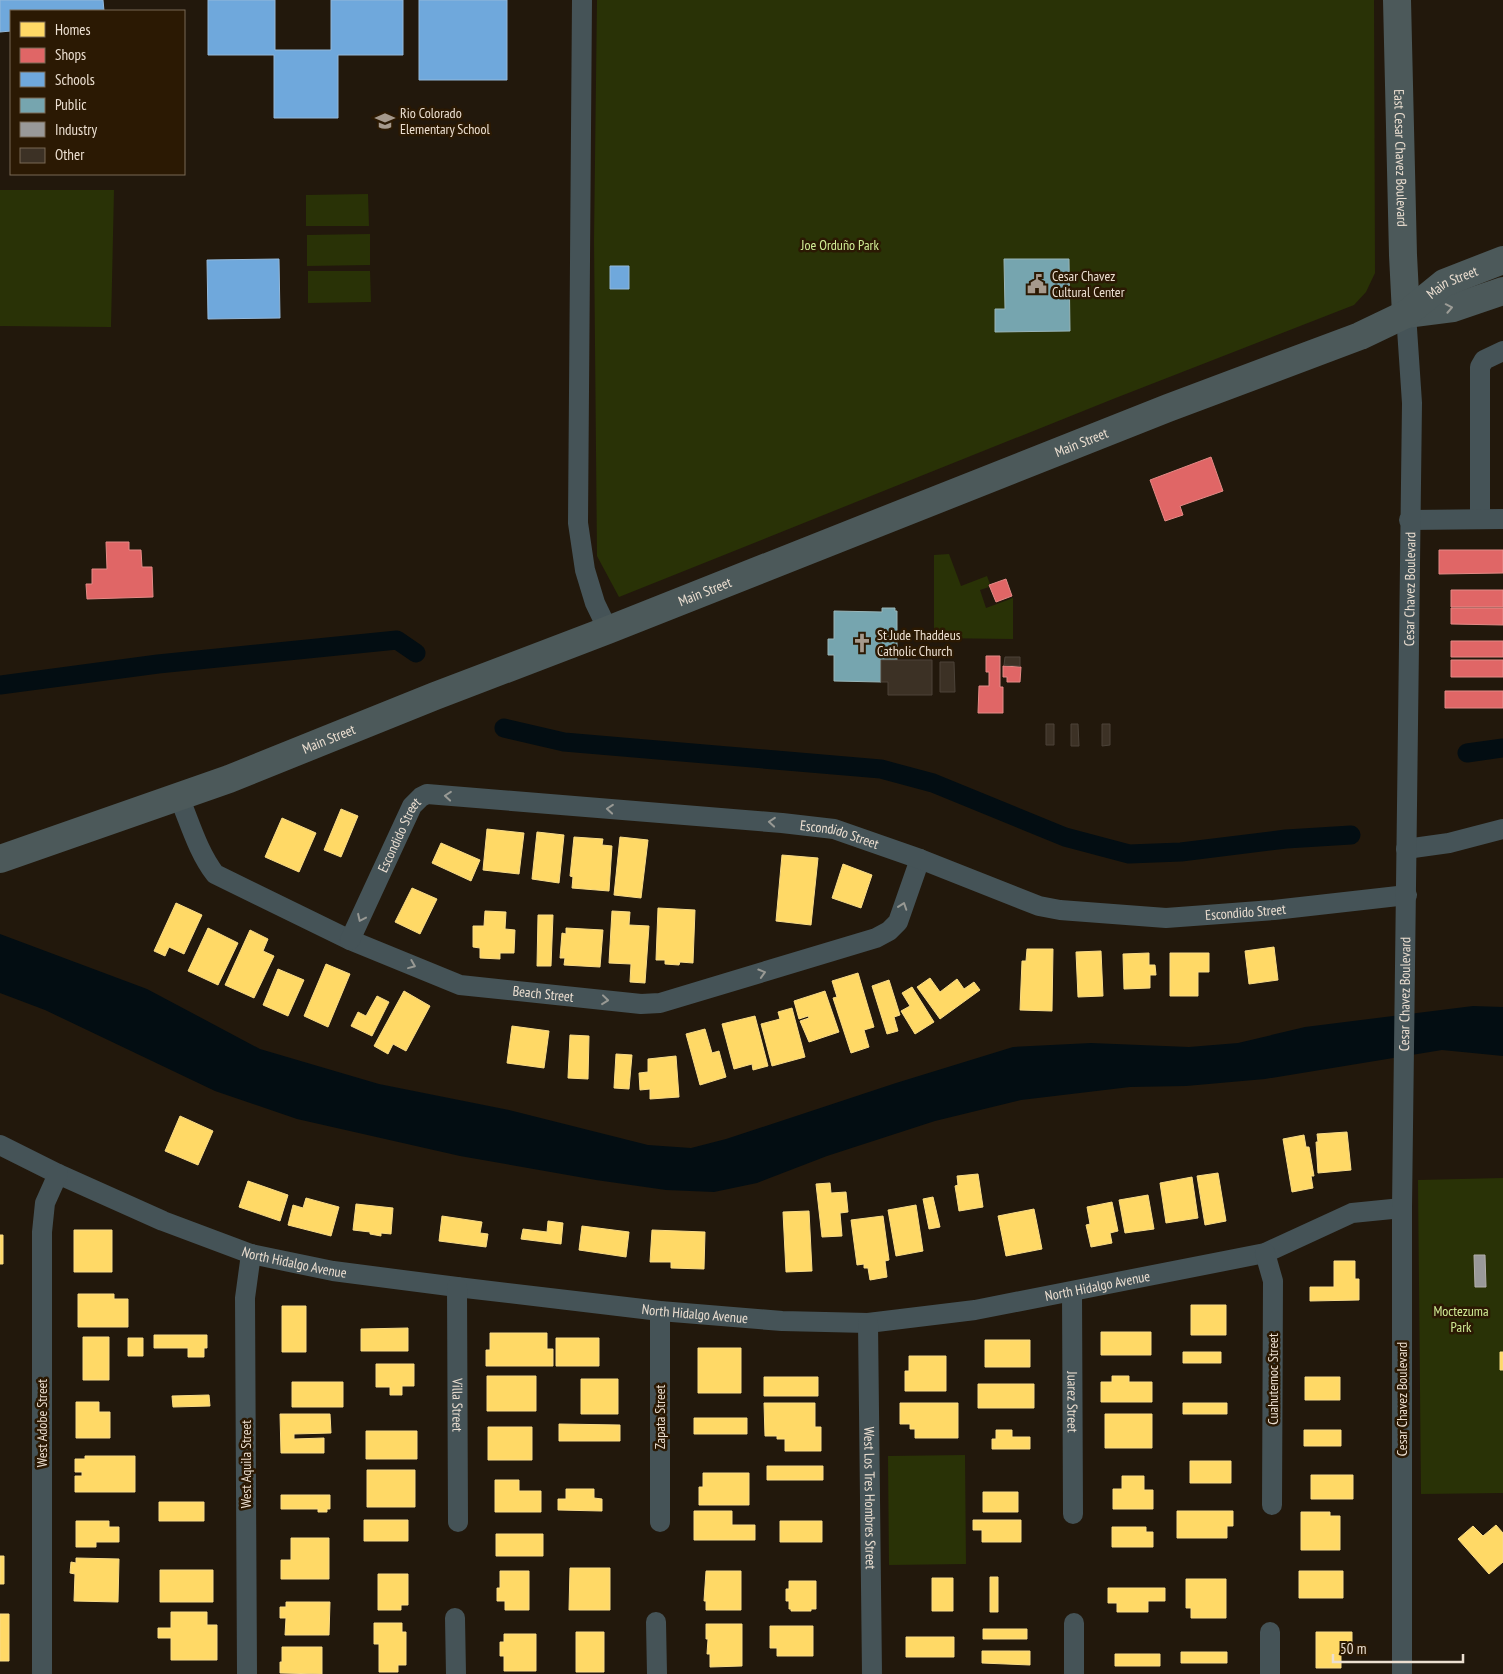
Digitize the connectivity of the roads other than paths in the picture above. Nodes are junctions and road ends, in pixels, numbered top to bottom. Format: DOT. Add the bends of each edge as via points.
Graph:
graph roads {
  1 [pos="582,0"];
  2 [pos="1397,0"];
  3 [pos="1503,260"];
  4 [pos="1503,291"];
  5 [pos="1406,314"];
  6 [pos="1503,352"];
  7 [pos="1480,519"];
  8 [pos="1503,519"];
  9 [pos="1409,520"];
  10 [pos="608,630"];
  11 [pos="179,797"];
  12 [pos="1503,830"];
  13 [pos="1406,850"];
  14 [pos="0,859"];
  15 [pos="920,859"];
  16 [pos="1407,895"];
  17 [pos="350,940"];
  18 [pos="0,1145"];
  19 [pos="58,1174"];
  20 [pos="1402,1208"];
  21 [pos="1265,1253"];
  22 [pos="251,1254"];
  23 [pos="457,1287"];
  24 [pos="1072,1292"];
  25 [pos="660,1312"];
  26 [pos="868,1323"];
  27 [pos="1272,1505"];
  28 [pos="1073,1514"];
  29 [pos="458,1522"];
  30 [pos="660,1522"];
  31 [pos="455,1618"];
  32 [pos="656,1622"];
  33 [pos="1074,1623"];
  34 [pos="1270,1632"];
  35 [pos="42,1674"];
  36 [pos="247,1674"];
  37 [pos="456,1674"];
  38 [pos="657,1674"];
  39 [pos="872,1674"];
  40 [pos="1074,1674"];
  41 [pos="1270,1674"];
  42 [pos="1402,1674"];
  1 -- 10 [label="street" via="578,523 584,570"];
  2 -- 5 [label="highway, East Cesar Chavez Boulevard"];
  3 -- 5 [label="highway, Main Street" via="1444,283"];
  5 -- 4 [label="highway, Main Street, one-way" via="1453,308"];
  5 -- 9 [label="street, Cesar Chavez Boulevard" via="1412,403"];
  5 -- 10 [label="highway, Main Street" via="1360,336 1168,408"];
  6 -- 7 [label="street" via="1484,360 1480,367"];
  7 -- 8 [label="street"];
  7 -- 9 [label="street"];
  9 -- 13 [label="street, Cesar Chavez Boulevard"];
  10 -- 11 [label="highway, Main Street"];
  11 -- 14 [label="highway, Main Street"];
  11 -- 17 [label="street, Beach Street" via="208,865 215,874"];
  12 -- 13 [label="street"];
  13 -- 16 [label="street, Cesar Chavez Boulevard"];
  15 -- 16 [label="street, Escondido Street" via="1039,906 1166,918"];
  17 -- 15 [label="street, Beach Street, one-way" via="460,984 641,1004 660,1003 876,938 889,931 898,922"];
  15 -- 17 [label="street, Escondido Street, one-way" via="834,829 427,794 412,806"];
  16 -- 20 [label="street, Cesar Chavez Boulevard"];
  18 -- 19 [label="street, North Hidalgo Avenue"];
  19 -- 22 [label="street, North Hidalgo Avenue" via="163,1221"];
  19 -- 35 [label="street, West Adobe Street" via="45,1203 42,1232"];
  20 -- 21 [label="street, North Hidalgo Avenue" via="1352,1213"];
  20 -- 42 [label="street, Cesar Chavez Boulevard"];
  21 -- 24 [label="street, North Hidalgo Avenue"];
  21 -- 27 [label="street, Cuahutemoc Street" via="1273,1281"];
  22 -- 23 [label="street, North Hidalgo Avenue" via="333,1270"];
  22 -- 36 [label="street, West Aquila Street" via="245,1298"];
  23 -- 25 [label="street, North Hidalgo Avenue"];
  23 -- 29 [label="street, Villa Street"];
  24 -- 26 [label="street, North Hidalgo Avenue" via="975,1310"];
  24 -- 28 [label="street, Juarez Street"];
  25 -- 26 [label="street, North Hidalgo Avenue" via="782,1321"];
  25 -- 30 [label="street, Zapata Street"];
  26 -- 39 [label="street, West Los Tres Hombres Street"];
  31 -- 37 [label="street"];
  32 -- 38 [label="street"];
  33 -- 40 [label="street"];
  34 -- 41 [label="street"];
}
